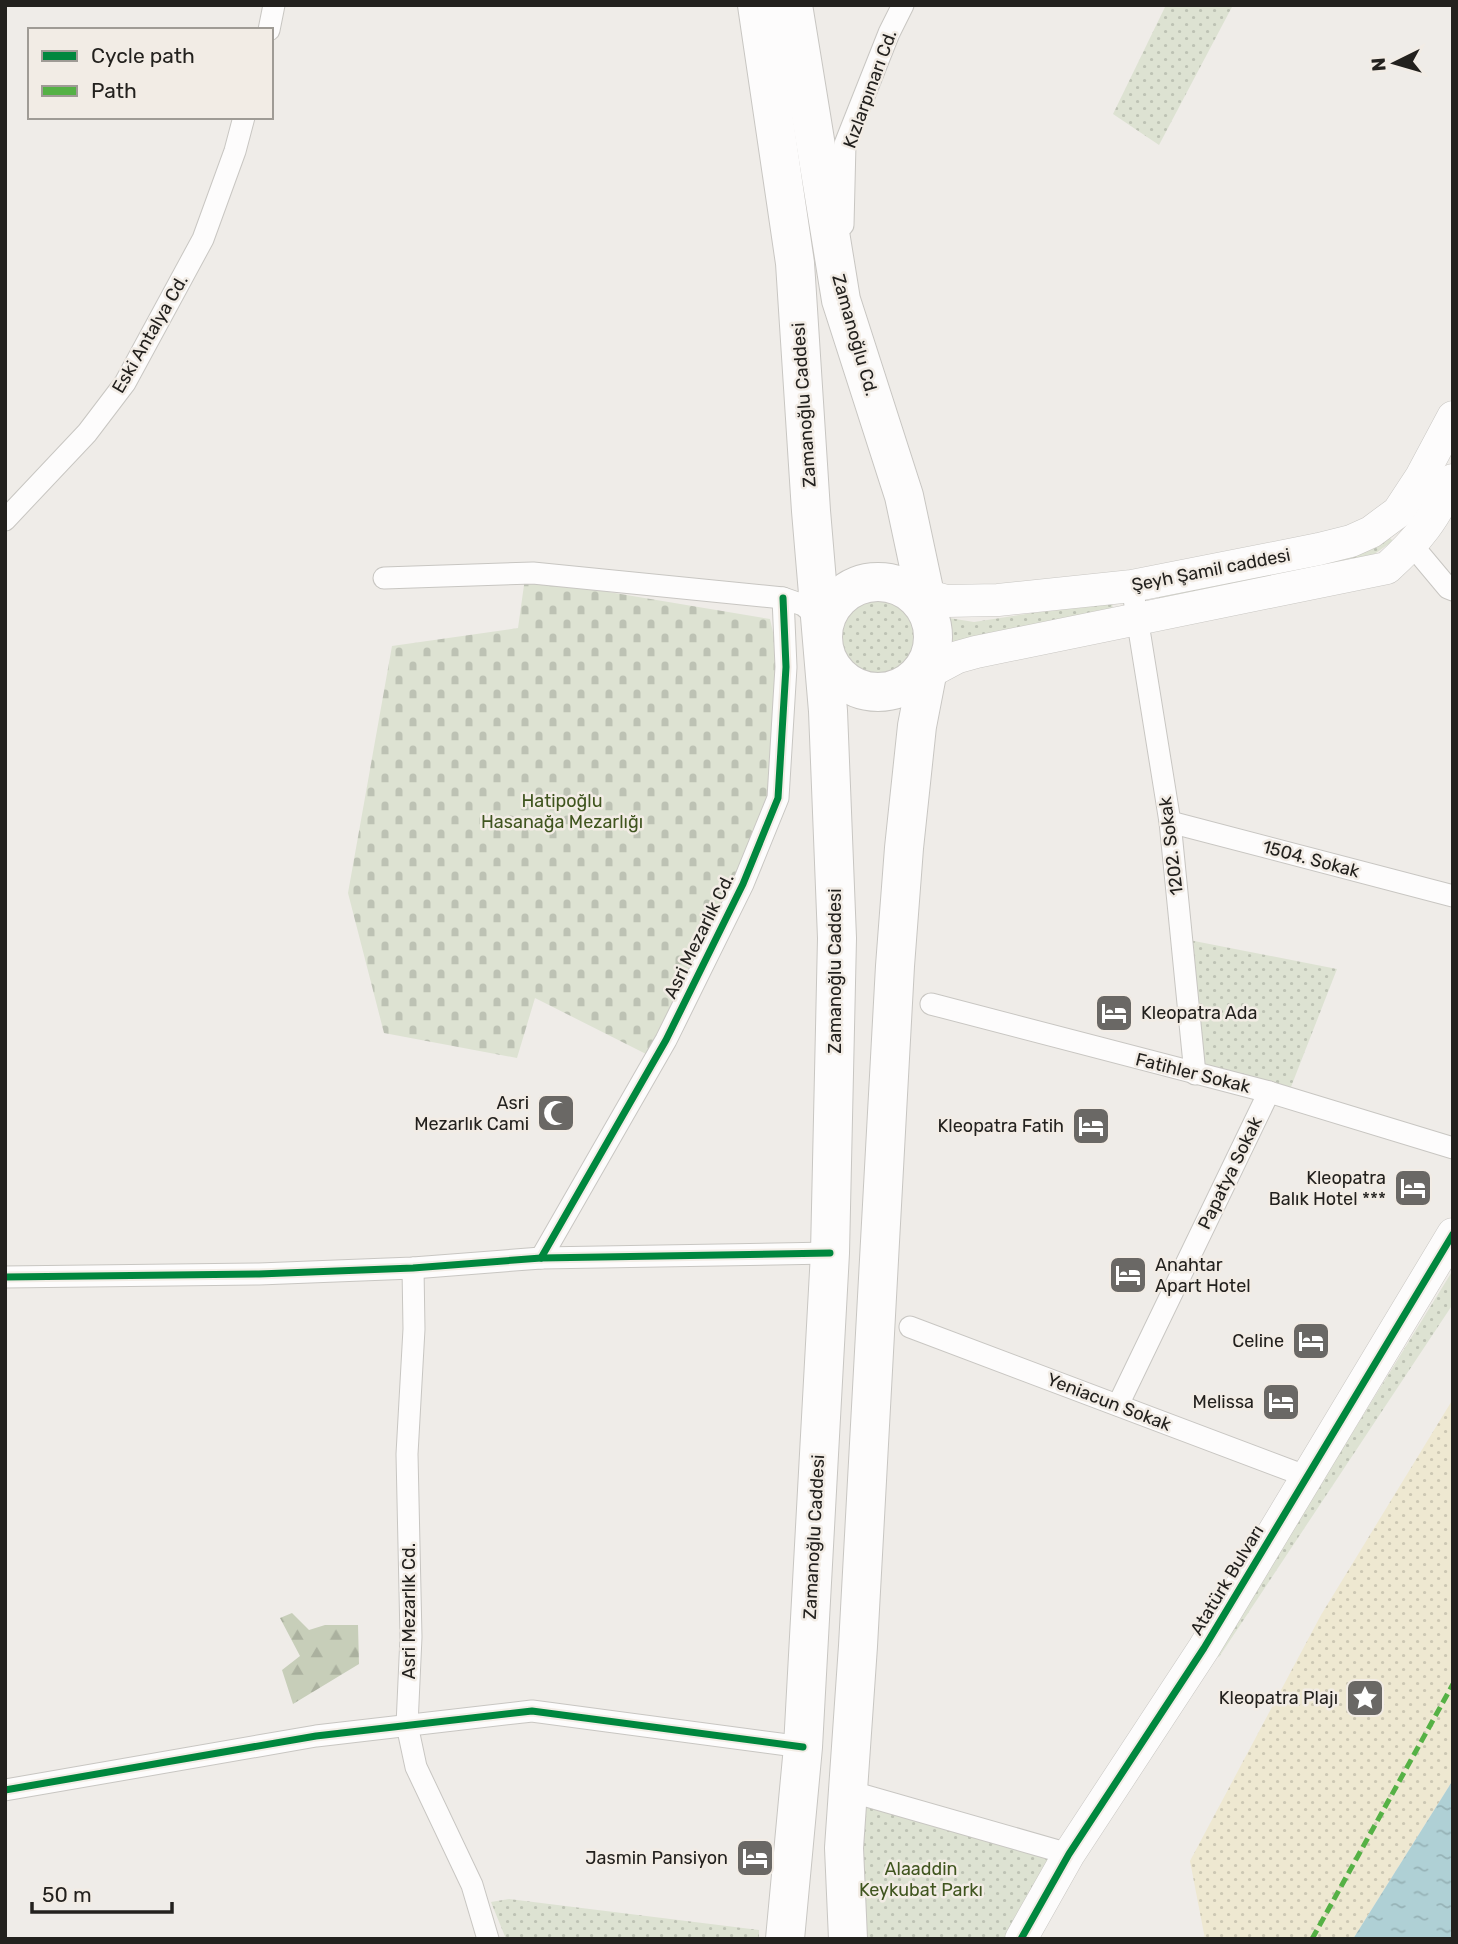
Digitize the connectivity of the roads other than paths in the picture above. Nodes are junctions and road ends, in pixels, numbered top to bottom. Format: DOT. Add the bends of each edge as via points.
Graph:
graph roads {
  1 [pos="274,5"];
  2 [pos="757,5"];
  3 [pos="793,5"];
  4 [pos="903,5"];
  5 [pos="269,28"];
  6 [pos="243,119"];
  7 [pos="841,300"];
  8 [pos="1453,417"];
  9 [pos="1453,480"];
  10 [pos="1398,512"];
  11 [pos="5,520"];
  12 [pos="1412,545"];
  13 [pos="384,578"];
  14 [pos="856,586"];
  15 [pos="1132,586"];
  16 [pos="1453,590"];
  17 [pos="811,614"];
  18 [pos="1137,619"];
  19 [pos="921,635"];
  20 [pos="1170,822"];
  21 [pos="1453,896"];
  22 [pos="931,1004"];
  23 [pos="1195,1074"];
  24 [pos="1269,1092"];
  25 [pos="1453,1148"];
  26 [pos="1453,1234"];
  27 [pos="830,1253"];
  28 [pos="541,1258"];
  29 [pos="413,1268"];
  30 [pos="5,1277"];
  31 [pos="910,1327"];
  32 [pos="1118,1405"];
  33 [pos="1308,1477"];
  34 [pos="407,1725"];
  35 [pos="803,1748"];
  36 [pos="5,1790"];
  37 [pos="849,1791"];
  38 [pos="1069,1854"];
  39 [pos="488,1939"];
  40 [pos="785,1939"];
  41 [pos="848,1939"];
  42 [pos="1021,1939"];
  1 -- 5 [label="street"];
  2 -- 17 [label="highway, Zamanoğlu Caddesi" via="795,263"];
  3 -- 7 [label="highway, Zamanoğlu Cd."];
  4 -- 7 [label="street, Kızlarpınarı Cd." via="845,144"];
  6 -- 11 [label="street, Eski Antalya Cd." via="203,239 125,383 87,433"];
  7 -- 19 [label="highway, Zamanoğlu Cd." via="904,496"];
  8 -- 10 [label="main road, Şeyh Şamil caddesi"];
  9 -- 12 [label="main road, Şeyh Şamil caddesi" via="1435,516"];
  10 -- 12 [label="main road"];
  10 -- 15 [label="main road, Şeyh Şamil caddesi" via="1351,541"];
  12 -- 16 [label="street"];
  12 -- 18 [label="main road, Şeyh Şamil caddesi" via="1387,568"];
  13 -- 17 [label="street" via="533,573"];
  14 -- 17 [label="street"];
  14 -- 17 [label="highway" via="840,596 823,626"];
  14 -- 19 [label="highway" via="873,581 891,583"];
  15 -- 18 [label="street, 1202. Sokak"];
  15 -- 19 [label="main road, Şeyh Şamil caddesi" via="946,601"];
  17 -- 19 [label="highway" via="828,663 839,677 855,688 873,692 891,691"];
  17 -- 27 [label="highway, Zamanoğlu Caddesi" via="838,938"];
  17 -- 28 [label="street, Asri Mezarlık Cd." via="786,667 778,798 743,884 666,1040"];
  18 -- 19 [label="main road, Şeyh Şamil caddesi" via="958,657"];
  18 -- 20 [label="street, 1202. Sokak"];
  19 -- 37 [label="highway" via="895,953"];
  20 -- 21 [label="street, 1504. Sokak"];
  20 -- 23 [label="street, 1202. Sokak"];
  22 -- 23 [label="street, Fatihler Sokak"];
  23 -- 24 [label="street, Fatihler Sokak"];
  24 -- 25 [label="street, Fatihler Sokak"];
  24 -- 32 [label="street, Papatya Sokak"];
  26 -- 33 [label="main road, Atatürk Bulvarı"];
  27 -- 28 [label="street"];
  27 -- 35 [label="highway, Zamanoğlu Caddesi"];
  28 -- 29 [label="street"];
  29 -- 30 [label="street"];
  29 -- 34 [label="street, Asri Mezarlık Cd." via="407,1454 411,1637"];
  31 -- 32 [label="street, Yeniacun Sokak"];
  32 -- 33 [label="street, Yeniacun Sokak"];
  33 -- 38 [label="main road, Atatürk Bulvarı" via="1204,1648"];
  34 -- 35 [label="street" via="532,1711"];
  34 -- 36 [label="street" via="316,1735"];
  34 -- 39 [label="street, Asri Mezarlık Cd." via="416,1767 472,1885"];
  35 -- 40 [label="highway, Zamanoğlu Caddesi"];
  37 -- 38 [label="street"];
  37 -- 41 [label="highway" via="844,1848"];
  38 -- 42 [label="main road, Atatürk Bulvarı"];
}
